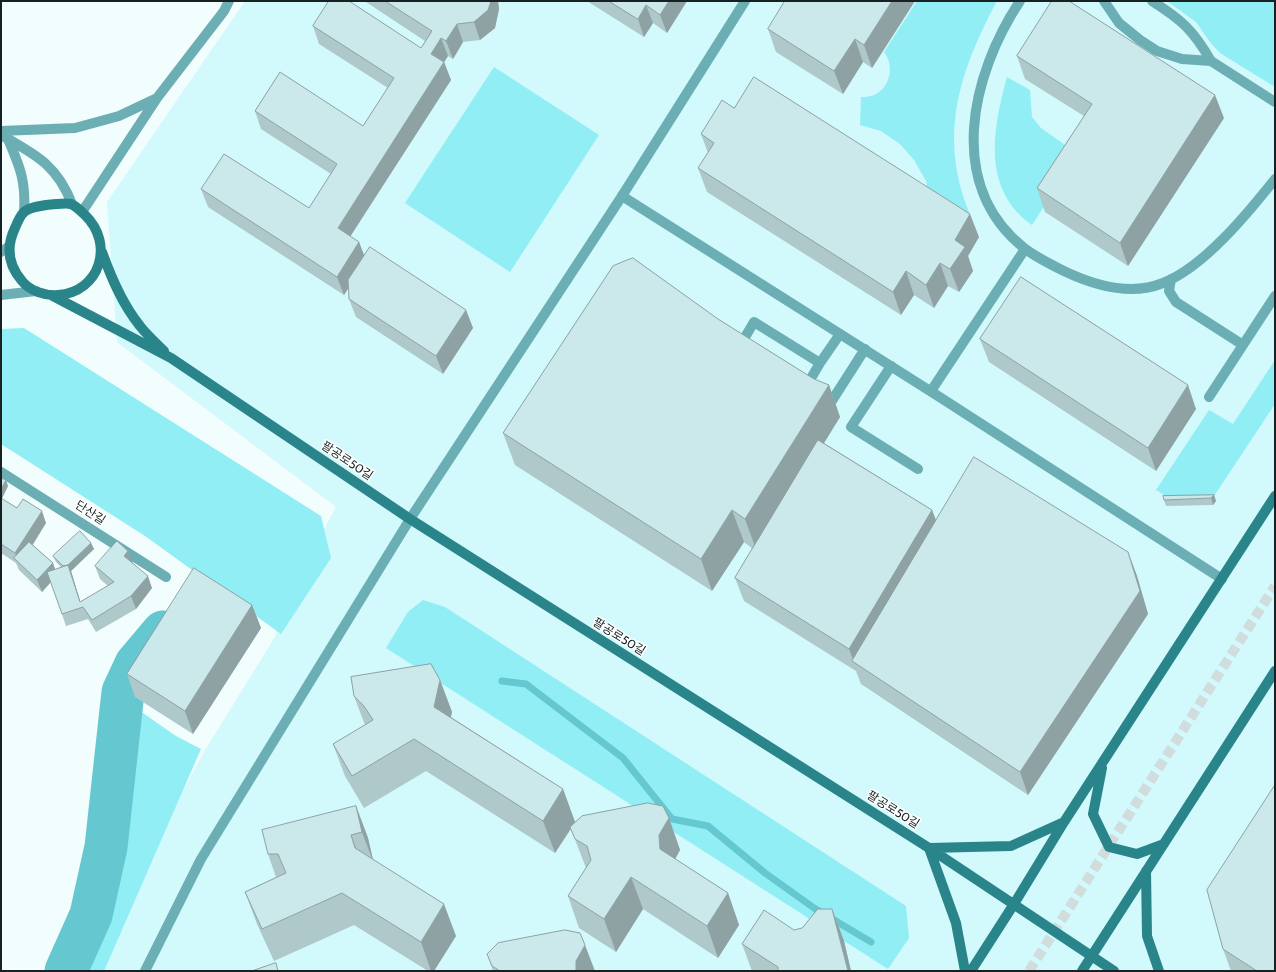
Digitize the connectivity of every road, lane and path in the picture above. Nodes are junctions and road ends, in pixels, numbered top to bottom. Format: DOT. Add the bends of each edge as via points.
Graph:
graph roads {
  1 [pos="229,1"];
  2 [pos="745,1"];
  3 [pos="1020,1"];
  4 [pos="1104,1"];
  5 [pos="1152,1"];
  6 [pos="1210,61"];
  7 [pos="157,98"];
  8 [pos="1275,102"];
  9 [pos="1,131"];
  10 [pos="4,137"];
  11 [pos="1275,179"];
  12 [pos="622,196"];
  13 [pos="72,204"];
  14 [pos="24,212"];
  15 [pos="82,212"];
  16 [pos="4,249"];
  17 [pos="1025,249"];
  18 [pos="102,250"];
  19 [pos="1171,279"];
  20 [pos="36,291"];
  21 [pos="1,295"];
  22 [pos="51,295"];
  23 [pos="1275,296"];
  24 [pos="840,334"];
  25 [pos="1243,345"];
  26 [pos="865,349"];
  27 [pos="754,352"];
  28 [pos="170,358"];
  29 [pos="820,363"];
  30 [pos="891,366"];
  31 [pos="794,377"];
  32 [pos="930,391"];
  33 [pos="1208,397"];
  34 [pos="821,418"];
  35 [pos="918,469"];
  36 [pos="1,472"];
  37 [pos="1275,496"];
  38 [pos="410,519"];
  39 [pos="166,577"];
  40 [pos="1222,579"];
  41 [pos="1275,671"];
  42 [pos="1103,762"];
  43 [pos="1064,822"];
  44 [pos="1164,844"];
  45 [pos="929,848"];
  46 [pos="1146,871"];
  47 [pos="1014,904"];
  48 [pos="1092,956"];
  49 [pos="145,971"];
  50 [pos="965,971"];
  51 [pos="971,971"];
  52 [pos="1082,971"];
  53 [pos="1114,971"];
  54 [pos="1159,971"];
  1 -- 7 [label="street"];
  2 -- 12 [label="street"];
  3 -- 17 [label="street" via="1003,30 987,66 976,107 973,152 979,184 989,206 1006,230"];
  4 -- 6 [label="street" via="1113,17 1122,26 1158,51 1182,59"];
  5 -- 6 [label="street" via="1189,28"];
  6 -- 8 [label="street"];
  7 -- 9 [label="street" via="119,116 75,128"];
  7 -- 15 [label="street"];
  10 -- 13 [label="street" via="48,165 65,187"];
  10 -- 14 [label="street" via="22,171 26,193"];
  11 -- 19 [label="street" via="1228,234"];
  12 -- 24 [label="street"];
  12 -- 38 [label="street"];
  13 -- 14 [label="main road" via="42,205"];
  13 -- 15 [label="main road"];
  14 -- 16 [label="main road"];
  15 -- 18 [label="main road" via="93,222 100,236"];
  16 -- 20 [label="main road" via="23,282"];
  17 -- 19 [label="street" via="1070,274 1105,286 1120,289 1140,288 1159,285"];
  17 -- 32 [label="street"];
  18 -- 22 [label="main road" via="99,265 92,278 81,288 67,294"];
  18 -- 28 [label="main road" via="124,302 140,326"];
  19 -- 25 [label="street" via="1169,291 1176,302"];
  20 -- 21 [label="street"];
  20 -- 22 [label="main road"];
  22 -- 28 [label="main road"];
  23 -- 25 [label="street"];
  24 -- 26 [label="street"];
  24 -- 29 [label="street"];
  25 -- 33 [label="street"];
  26 -- 30 [label="street"];
  26 -- 34 [label="street"];
  27 -- 29 [label="street" via="741,344 754,322"];
  28 -- 38 [label="main road, 팔공로50길"];
  29 -- 31 [label="street" via="807,385"];
  30 -- 32 [label="street"];
  30 -- 35 [label="street" via="851,427"];
  32 -- 40 [label="street"];
  36 -- 39 [label="street, 단산길"];
  37 -- 40 [label="main road"];
  38 -- 45 [label="main road, 팔공로50길"];
  38 -- 49 [label="street" via="201,859"];
  40 -- 42 [label="main road"];
  41 -- 44 [label="main road"];
  42 -- 43 [label="main road"];
  42 -- 44 [label="main road" via="1093,814 1109,847 1137,854"];
  43 -- 45 [label="main road" via="1011,846"];
  43 -- 47 [label="main road"];
  44 -- 46 [label="main road"];
  45 -- 47 [label="main road, 팔공로50길"];
  45 -- 50 [label="main road" via="956,923"];
  46 -- 48 [label="main road"];
  46 -- 54 [label="main road" via="1148,936"];
  47 -- 48 [label="main road, 팔공로50길"];
  47 -- 51 [label="main road"];
  48 -- 52 [label="main road"];
  48 -- 53 [label="main road, 팔공로50길"];
}
